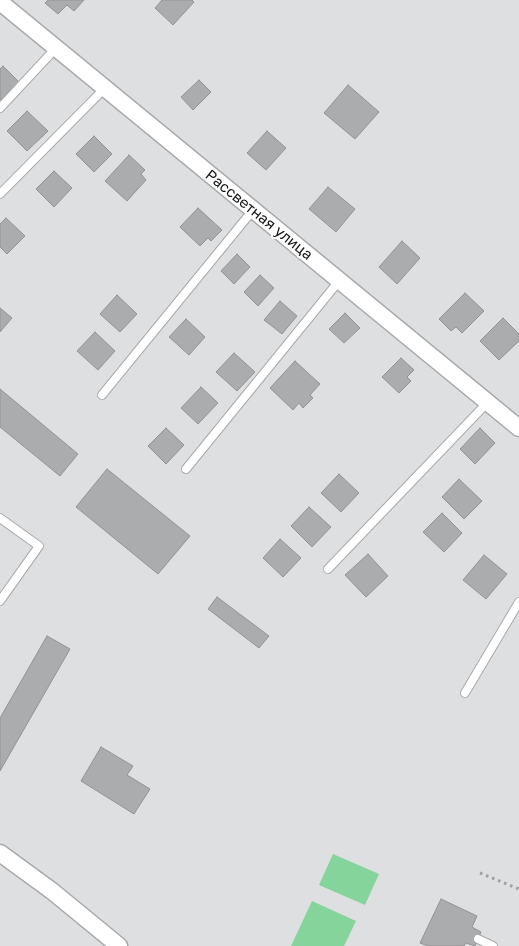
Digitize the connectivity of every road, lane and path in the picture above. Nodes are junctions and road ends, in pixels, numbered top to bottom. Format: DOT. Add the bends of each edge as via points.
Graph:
graph roads {
  1 [pos="0,2"];
  2 [pos="56,48"];
  3 [pos="105,88"];
  4 [pos="0,108"];
  5 [pos="0,194"];
  6 [pos="253,210"];
  7 [pos="339,281"];
  8 [pos="102,395"];
  9 [pos="487,403"];
  10 [pos="519,428"];
  11 [pos="186,469"];
  12 [pos="0,518"];
  13 [pos="328,569"];
  14 [pos="0,600"];
  15 [pos="519,602"];
  16 [pos="465,693"];
  17 [pos="0,853"];
  18 [pos="480,872"];
  19 [pos="519,889"];
  20 [pos="478,940"];
  21 [pos="120,946"];
  22 [pos="493,946"];
  1 -- 2 [label="street, Рассветная улица"];
  2 -- 3 [label="street, Рассветная улица"];
  2 -- 4 [label="lane"];
  3 -- 5 [label="lane"];
  3 -- 6 [label="street, Рассветная улица"];
  6 -- 7 [label="street, Рассветная улица"];
  6 -- 8 [label="lane"];
  7 -- 9 [label="street, Рассветная улица"];
  7 -- 11 [label="lane"];
  9 -- 10 [label="street, Рассветная улица"];
  9 -- 13 [label="lane"];
  12 -- 14 [label="lane" via="39,546"];
  15 -- 16 [label="lane"];
  17 -- 21 [label="street"];
  18 -- 19 [label="path"];
  20 -- 22 [label="lane"];
}
